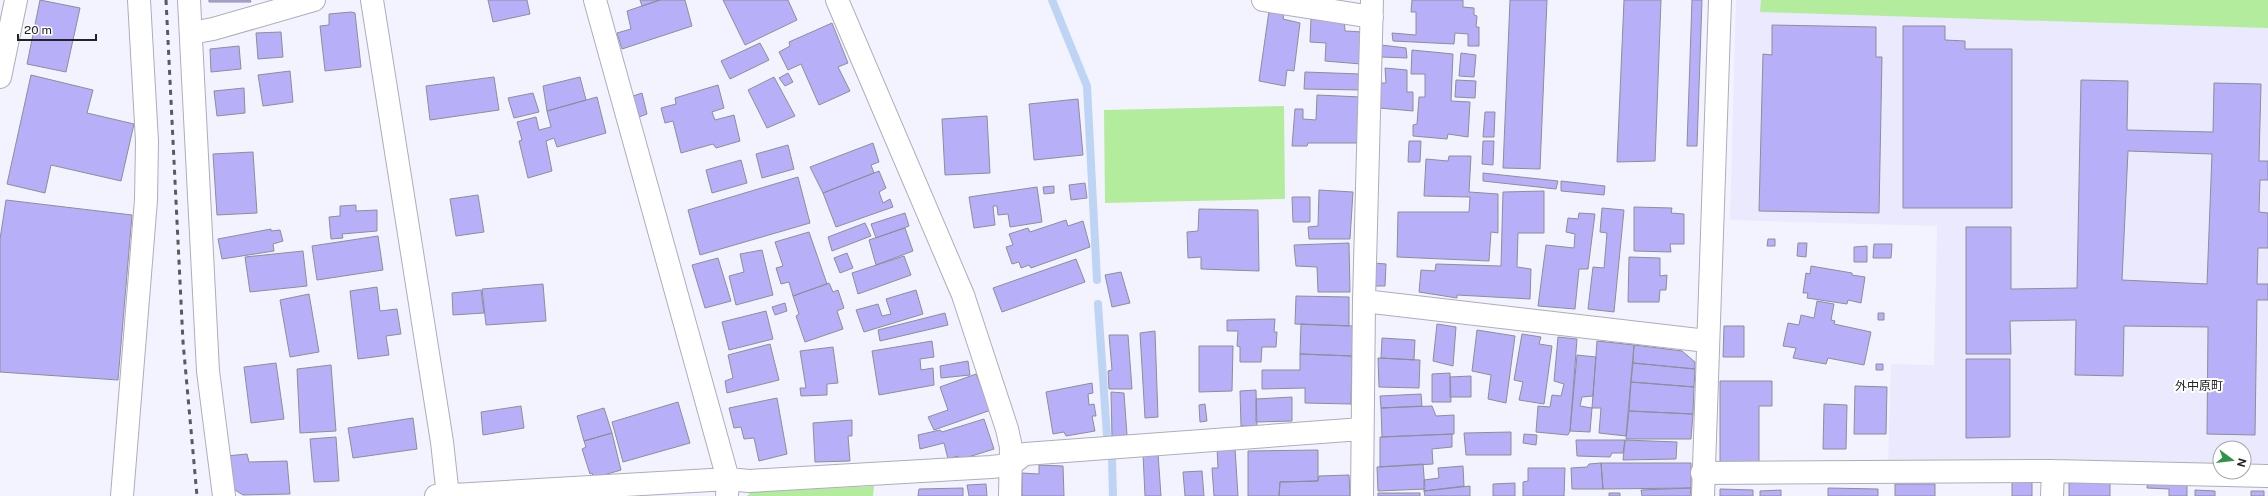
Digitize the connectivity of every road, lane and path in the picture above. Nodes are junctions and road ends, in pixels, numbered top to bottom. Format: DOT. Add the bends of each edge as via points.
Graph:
graph roads {
  1 [pos="16,0"];
  2 [pos="139,0"];
  3 [pos="190,0"];
  4 [pos="314,0"];
  5 [pos="372,0"];
  6 [pos="595,0"];
  7 [pos="838,0"];
  8 [pos="1263,0"];
  9 [pos="1720,0"];
  10 [pos="1372,9"];
  11 [pos="191,34"];
  12 [pos="3,48"];
  13 [pos="0,77"];
  14 [pos="1364,301"];
  15 [pos="1707,341"];
  16 [pos="1362,429"];
  17 [pos="1010,465"];
  18 [pos="2053,472"];
  19 [pos="1702,473"];
  20 [pos="2268,476"];
  21 [pos="727,488"];
  22 [pos="122,496"];
  23 [pos="224,496"];
  24 [pos="444,496"];
  25 [pos="1010,496"];
  26 [pos="1362,496"];
  27 [pos="1702,496"];
  28 [pos="2052,496"];
  1 -- 12 [label="street"];
  2 -- 22 [label="street" via="147,141 146,200"];
  3 -- 11 [label="street"];
  4 -- 11 [label="street"];
  5 -- 24 [label="street" via="442,442"];
  6 -- 21 [label="street"];
  7 -- 17 [label="street" via="963,295 1007,429 1011,447"];
  8 -- 10 [label="street"];
  9 -- 15 [label="street"];
  10 -- 14 [label="street"];
  11 -- 23 [label="street" via="208,371"];
  12 -- 13 [label="street"];
  14 -- 15 [label="street"];
  14 -- 16 [label="street"];
  15 -- 19 [label="street"];
  16 -- 17 [label="street" via="1025,454"];
  16 -- 26 [label="street"];
  17 -- 21 [label="street" via="749,482"];
  17 -- 25 [label="street"];
  18 -- 19 [label="street"];
  18 -- 20 [label="street"];
  18 -- 28 [label="street"];
  19 -- 27 [label="street"];
  21 -- 24 [label="street"];
}
